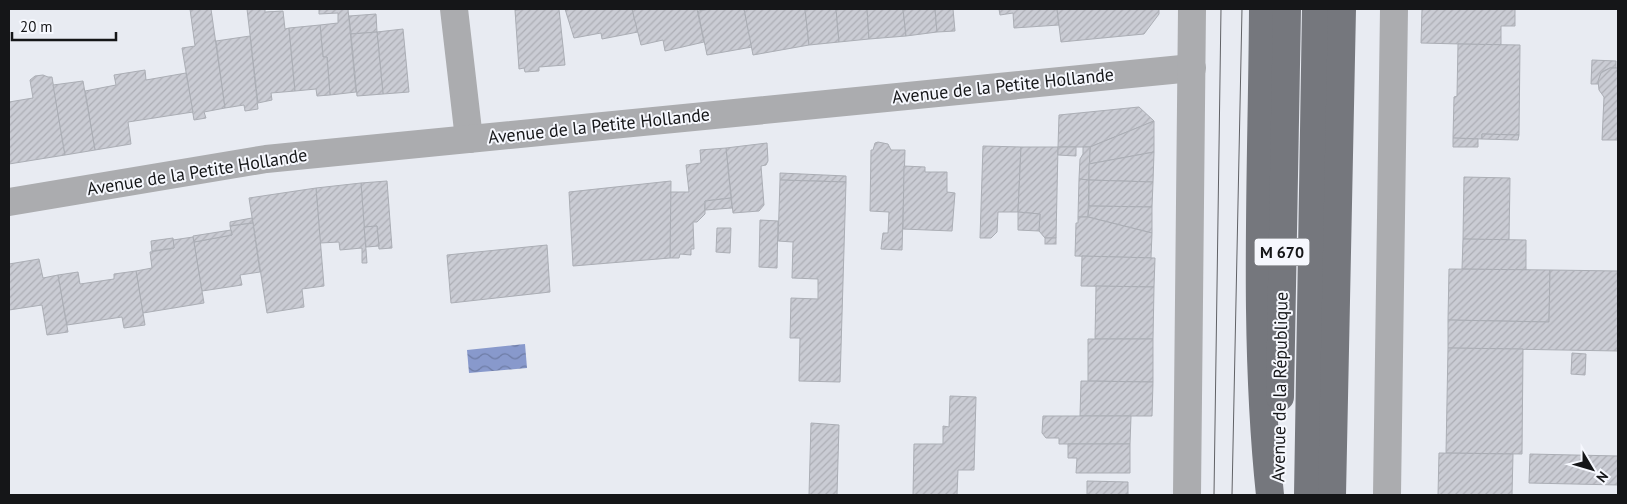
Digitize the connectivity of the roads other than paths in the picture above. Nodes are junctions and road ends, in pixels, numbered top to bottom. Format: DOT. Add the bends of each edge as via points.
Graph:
graph roads {
  1 [pos="454,9"];
  2 [pos="1192,9"];
  3 [pos="1263,9"];
  4 [pos="1287,9"];
  5 [pos="1316,9"];
  6 [pos="1342,9"];
  7 [pos="1394,9"];
  8 [pos="1192,68"];
  9 [pos="469,138"];
  10 [pos="9,202"];
  11 [pos="1187,495"];
  12 [pos="1270,495"];
  13 [pos="1278,495"];
  14 [pos="1308,495"];
  15 [pos="1332,495"];
  16 [pos="1387,495"];
  1 -- 9 [label="street"];
  2 -- 8 [label="street"];
  3 -- 12 [label="main road" via="1259,223 1261,376"];
  4 -- 13 [label="main road, Avenue de la République / M 670"];
  5 -- 14 [label="main road, Avenue de la République / M 670"];
  6 -- 15 [label="main road"];
  7 -- 16 [label="street"];
  8 -- 9 [label="street, Avenue de la Petite Hollande"];
  8 -- 11 [label="street"];
  9 -- 10 [label="street, Avenue de la Petite Hollande" via="266,160"];
}
